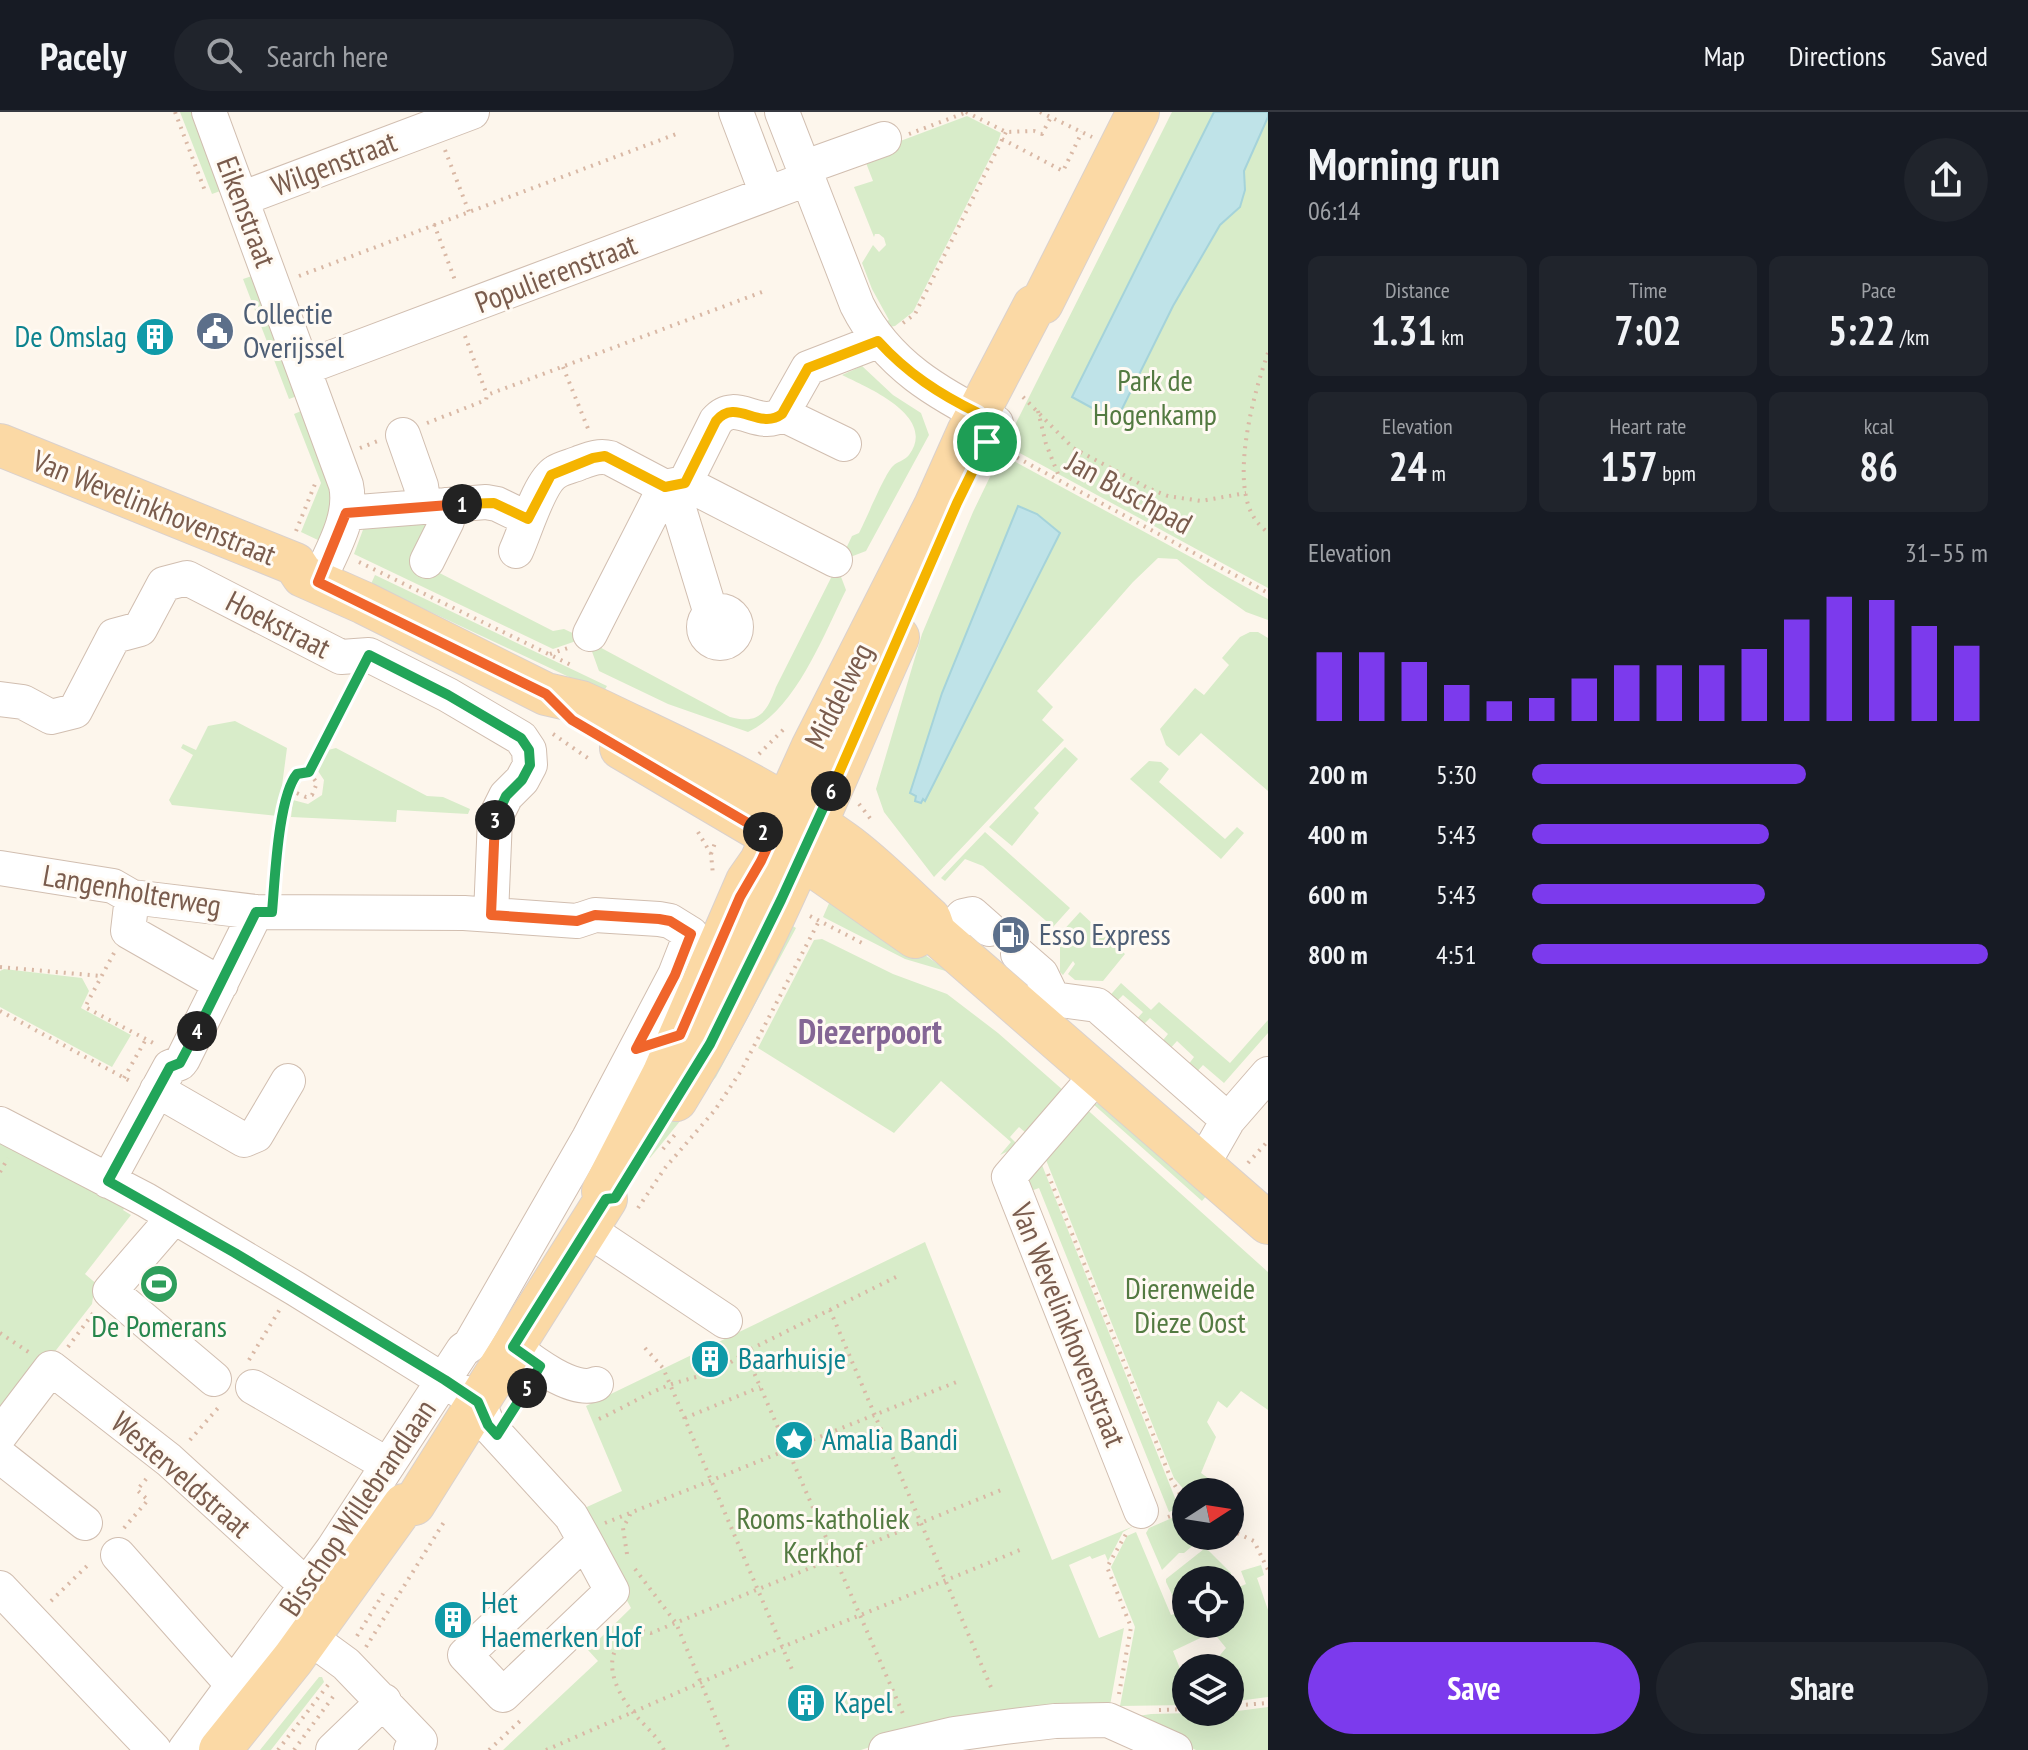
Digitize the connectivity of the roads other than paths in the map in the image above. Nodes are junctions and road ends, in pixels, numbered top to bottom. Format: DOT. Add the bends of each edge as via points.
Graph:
graph roads {
  1 [pos="209,112"];
  2 [pos="472,112"];
  3 [pos="736,112"];
  4 [pos="782,112"];
  5 [pos="1138,112"];
  6 [pos="884,139"];
  7 [pos="805,174"];
  8 [pos="767,194"];
  9 [pos="225,200"];
  10 [pos="878,341"];
  11 [pos="304,368"];
  12 [pos="782,414"];
  13 [pos="997,419"];
  14 [pos="416,428"];
  15 [pos="844,444"];
  16 [pos="0,445"];
  17 [pos="0,465"];
  18 [pos="674,486"];
  19 [pos="435,506"];
  20 [pos="346,513"];
  21 [pos="835,560"];
  22 [pos="427,561"];
  23 [pos="311,579"];
  24 [pos="711,614"];
  25 [pos="590,634"];
  26 [pos="0,699"];
  27 [pos="794,830"];
  28 [pos="0,868"];
  29 [pos="132,897"];
  30 [pos="264,912"];
  31 [pos="491,915"];
  32 [pos="989,929"];
  33 [pos="691,934"];
  34 [pos="939,937"];
  35 [pos="1018,954"];
  36 [pos="221,984"];
  37 [pos="1044,1009"];
  38 [pos="680,1035"];
  39 [pos="636,1049"];
  40 [pos="1098,1074"];
  41 [pos="1268,1074"];
  42 [pos="288,1081"];
  43 [pos="156,1092"];
  44 [pos="1228,1120"];
  45 [pos="0,1124"];
  46 [pos="1199,1162"];
  47 [pos="108,1181"];
  48 [pos="174,1217"];
  49 [pos="1268,1223"];
  50 [pos="602,1225"];
  51 [pos="725,1321"];
  52 [pos="513,1347"];
  53 [pos="214,1379"];
  54 [pos="596,1384"];
  55 [pos="253,1387"];
  56 [pos="470,1403"];
  57 [pos="0,1435"];
  58 [pos="0,1456"];
  59 [pos="388,1465"];
  60 [pos="1146,1520"];
  61 [pos="85,1523"];
  62 [pos="590,1534"];
  63 [pos="118,1555"];
  64 [pos="307,1586"];
  65 [pos="0,1588"];
  66 [pos="333,1655"];
  67 [pos="233,1685"];
  68 [pos="384,1701"];
  69 [pos="154,1750"];
  70 [pos="185,1750"];
  71 [pos="220,1750"];
  72 [pos="251,1750"];
  73 [pos="333,1750"];
  74 [pos="411,1750"];
  75 [pos="886,1750"];
  76 [pos="1175,1750"];
  1 -- 9 [label="street, Eikenstraat"];
  2 -- 9 [label="street, Wilgenstraat"];
  3 -- 8 [label="street"];
  4 -- 7 [label="street"];
  5 -- 13 [label="main road, Middelweg" via="1042,303 1045,312"];
  6 -- 7 [label="street, Populierenstraat"];
  7 -- 8 [label="street, Populierenstraat"];
  7 -- 10 [label="street" via="857,305"];
  8 -- 11 [label="street, Populierenstraat"];
  9 -- 11 [label="street, Eikenstraat" via="274,285"];
  10 -- 12 [label="street" via="808,368"];
  10 -- 13 [label="street" via="928,386"];
  11 -- 20 [label="street, Eikenstraat" via="346,485"];
  12 -- 15 [label="street"];
  12 -- 18 [label="street" via="761,420 740,411 724,413"];
  13 -- 27 [label="main road, Middelweg"];
  14 -- 19 [label="street" via="421,486"];
  16 -- 23 [label="main road, Van Wevelinkhovenstraat" via="295,564"];
  17 -- 23 [label="main road, Van Wevelinkhovenstraat" via="272,575 289,581"];
  18 -- 19 [label="street" via="610,458 593,458 551,475 522,535 490,502"];
  18 -- 21 [label="street"];
  18 -- 24 [label="street"];
  18 -- 25 [label="street"];
  19 -- 20 [label="street"];
  19 -- 22 [label="street" via="447,521"];
  20 -- 23 [label="street, Eikenstraat"];
  23 -- 27 [label="main road, Van Wevelinkhovenstraat" via="546,694 572,720"];
  26 -- 31 [label="street, Hoekstraat" via="23,702 51,717 75,711 114,636 140,629 164,584 187,578 341,657 369,655 521,738 529,750 530,765 495,818"];
  27 -- 34 [label="main road, Van Wevelinkhovenstraat" via="850,847 930,919"];
  27 -- 38 [label="main road, Bisschop Willebrandlaan" via="761,861 740,897"];
  27 -- 50 [label="main road, Bisschop Willebrandlaan" via="696,1069"];
  28 -- 29 [label="street, Langenholterweg" via="113,886"];
  29 -- 30 [label="street, Langenholterweg"];
  29 -- 36 [label="street" via="128,931"];
  30 -- 31 [label="street, Langenholterweg"];
  30 -- 36 [label="street" via="236,947"];
  31 -- 33 [label="street, Langenholterweg" via="659,919"];
  32 -- 34 [label="street" via="972,914"];
  33 -- 39 [label="street, Bisschop Willebrandlaan"];
  34 -- 37 [label="main road, Van Wevelinkhovenstraat"];
  35 -- 37 [label="street" via="1041,974"];
  36 -- 43 [label="street" via="183,1059 170,1067"];
  37 -- 40 [label="main road, Van Wevelinkhovenstraat"];
  37 -- 44 [label="street" via="1097,1005"];
  38 -- 39 [label="street"];
  38 -- 50 [label="main road, Bisschop Willebrandlaan" via="603,1191"];
  39 -- 56 [label="street, Bisschop Willebrandlaan" via="556,1199 463,1350"];
  40 -- 46 [label="main road, Van Wevelinkhovenstraat"];
  40 -- 60 [label="street, Van Wevelinkhovenstraat" via="1009,1177"];
  41 -- 44 [label="street"];
  42 -- 43 [label="street" via="256,1135 244,1140"];
  43 -- 47 [label="street"];
  44 -- 46 [label="street"];
  45 -- 47 [label="street"];
  46 -- 49 [label="main road, Van Wevelinkhovenstraat"];
  47 -- 48 [label="street"];
  48 -- 53 [label="street" via="110,1291"];
  48 -- 56 [label="street"];
  50 -- 51 [label="street"];
  50 -- 52 [label="main road, Bisschop Willebrandlaan"];
  52 -- 54 [label="street" via="576,1386"];
  52 -- 56 [label="main road, Bisschop Willebrandlaan"];
  55 -- 59 [label="street"];
  56 -- 59 [label="street, Bisschop Willebrandlaan"];
  56 -- 62 [label="street"];
  56 -- 66 [label="main road, Bisschop Willebrandlaan" via="431,1509 417,1514"];
  57 -- 64 [label="street, Westerveldstraat" via="51,1368 169,1460"];
  58 -- 61 [label="street"];
  59 -- 64 [label="street, Bisschop Willebrandlaan"];
  62 -- 62 [label="street" via="465,1655 503,1695 612,1591"];
  63 -- 67 [label="street"];
  64 -- 67 [label="street, Bisschop Willebrandlaan"];
  65 -- 69 [label="street"];
  66 -- 68 [label="street"];
  66 -- 71 [label="main road, Bisschop Willebrandlaan"];
  66 -- 72 [label="main road, Bisschop Willebrandlaan"];
  67 -- 70 [label="street, Bisschop Willebrandlaan"];
  68 -- 73 [label="street"];
  68 -- 74 [label="street" via="420,1741"];
  75 -- 76 [label="street" via="1005,1727 1108,1720"];
}
